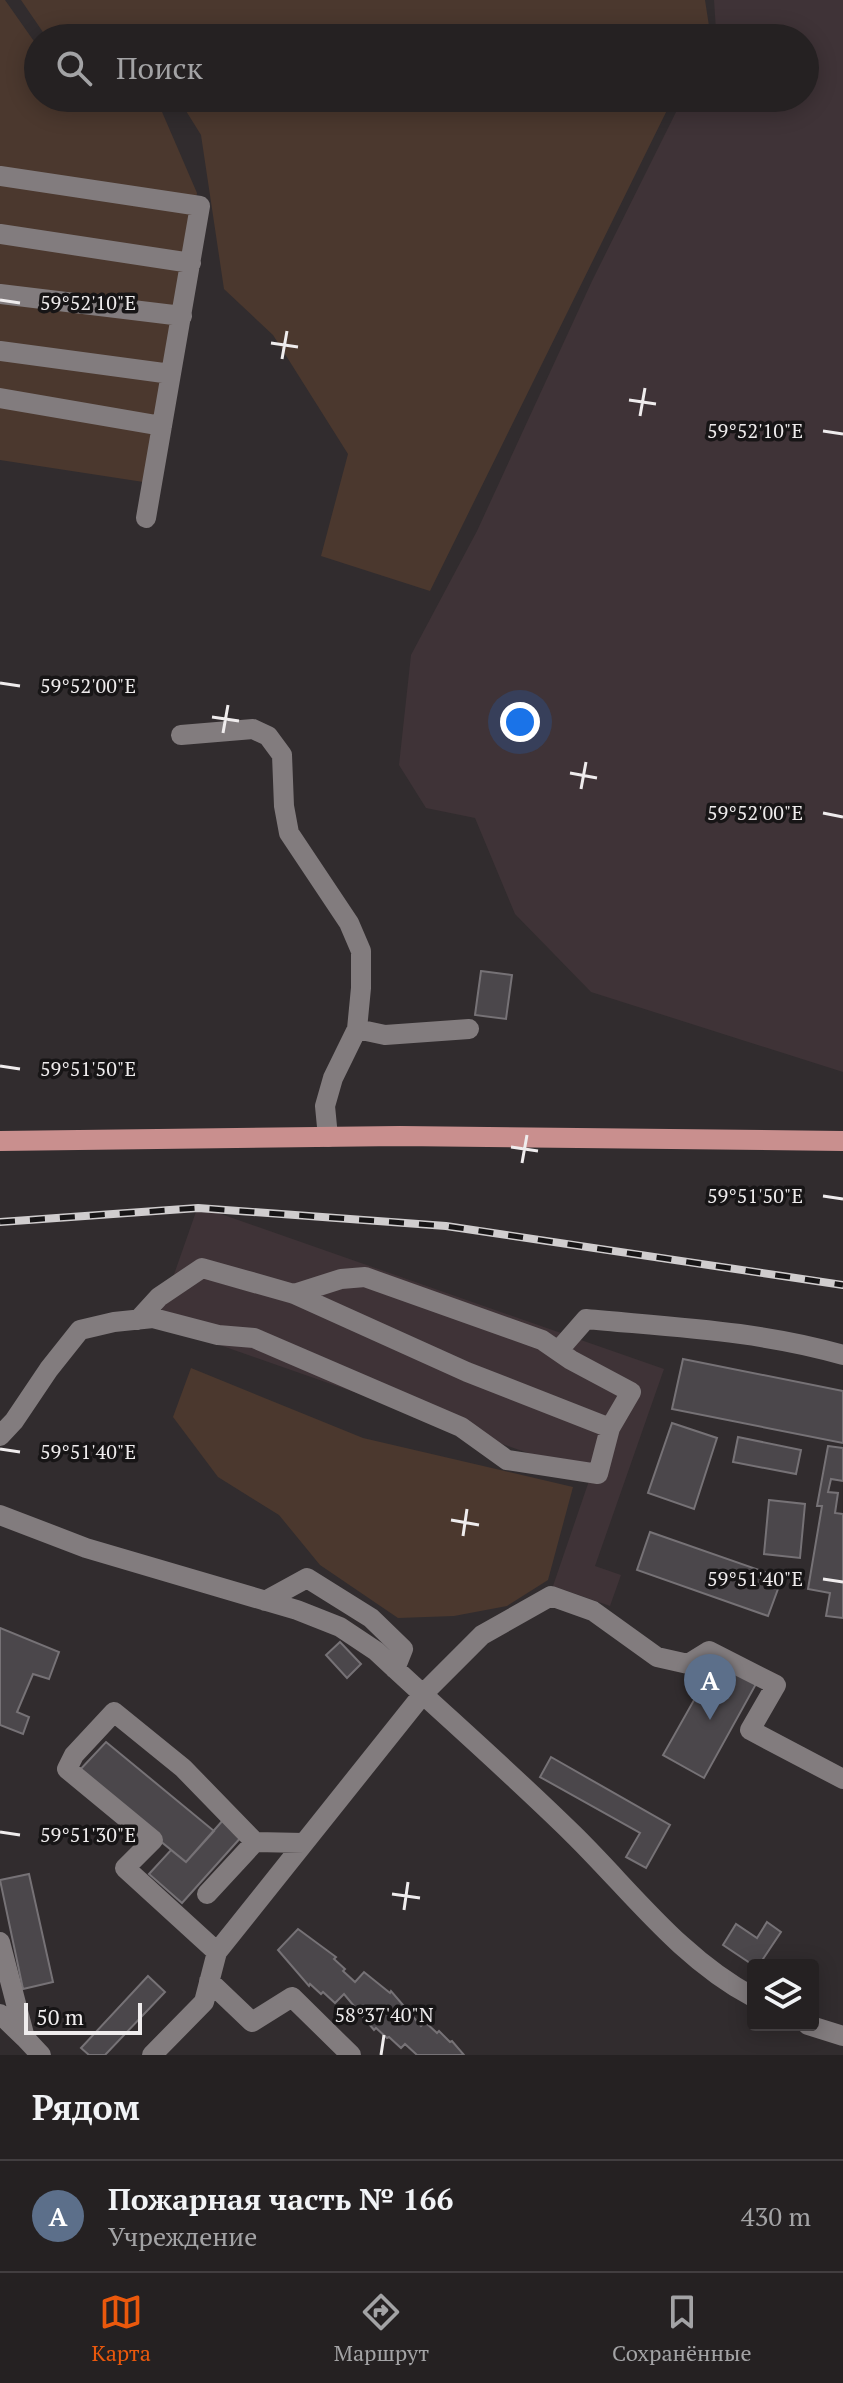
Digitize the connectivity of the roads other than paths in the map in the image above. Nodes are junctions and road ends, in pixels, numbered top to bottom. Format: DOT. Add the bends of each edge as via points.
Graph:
graph roads {
  1 [pos="0,176"];
  2 [pos="0,234"];
  3 [pos="191,263"];
  4 [pos="0,294"];
  5 [pos="182,316"];
  6 [pos="0,351"];
  7 [pos="171,374"];
  8 [pos="0,398"];
  9 [pos="162,426"];
  10 [pos="146,518"];
  11 [pos="181,735"];
  12 [pos="357,1029"];
  13 [pos="469,1029"];
  14 [pos="328,1137"];
  15 [pos="0,1141"];
  16 [pos="843,1141"];
  17 [pos="294,1294"];
  18 [pos="138,1320"];
  19 [pos="558,1351"];
  20 [pos="843,1355"];
  21 [pos="610,1428"];
  22 [pos="0,1436"];
  23 [pos="0,1515"];
  24 [pos="265,1601"];
  25 [pos="395,1669"];
  26 [pos="423,1694"];
  27 [pos="843,1779"];
  28 [pos="255,1842"];
  29 [pos="304,1843"];
  30 [pos="207,1894"];
  31 [pos="0,1942"];
  32 [pos="217,1952"];
  33 [pos="209,1981"];
  34 [pos="747,1993"];
  35 [pos="0,2014"];
  36 [pos="819,2028"];
  37 [pos="843,2036"];
  38 [pos="25,2038"];
  39 [pos="41,2055"];
  40 [pos="152,2055"];
  41 [pos="351,2055"];
  1 -- 3 [label="street" via="200,206"];
  2 -- 3 [label="street"];
  3 -- 5 [label="street"];
  4 -- 5 [label="street"];
  5 -- 7 [label="street"];
  6 -- 7 [label="street"];
  7 -- 9 [label="street"];
  8 -- 9 [label="street"];
  9 -- 10 [label="street"];
  11 -- 12 [label="street" via="253,729 268,736 282,755 289,833 349,923 361,951"];
  12 -- 13 [label="street" via="385,1035"];
  12 -- 14 [label="street" via="325,1106"];
  14 -- 15 [label="main road"];
  14 -- 16 [label="main road"];
  17 -- 18 [label="street" via="202,1268 159,1297"];
  17 -- 19 [label="street" via="365,1277 542,1340"];
  17 -- 21 [label="street" via="467,1372"];
  18 -- 21 [label="street" via="153,1318 218,1335 254,1338 461,1427 507,1460 598,1474"];
  18 -- 22 [label="street" via="80,1330"];
  19 -- 20 [label="street" via="586,1319 700,1330"];
  19 -- 21 [label="street" via="631,1392"];
  23 -- 24 [label="street" via="86,1548"];
  24 -- 25 [label="street" via="340,1627"];
  24 -- 25 [label="street" via="307,1578 371,1618 403,1649"];
  25 -- 26 [label="street"];
  26 -- 27 [label="street" via="482,1635 551,1596 593,1611 657,1657 688,1664 709,1651 776,1685 750,1730"];
  26 -- 29 [label="street"];
  26 -- 34 [label="street" via="574,1835 654,1921"];
  28 -- 29 [label="street"];
  28 -- 30 [label="street"];
  28 -- 32 [label="street" via="183,1768 114,1712 67,1769 153,1840 125,1868"];
  29 -- 32 [label="street"];
  31 -- 38 [label="street"];
  32 -- 33 [label="street"];
  33 -- 40 [label="street" via="204,2002"];
  33 -- 41 [label="street" via="252,2022 292,1997"];
  35 -- 38 [label="street"];
  36 -- 37 [label="street"];
  38 -- 39 [label="street"];
}
